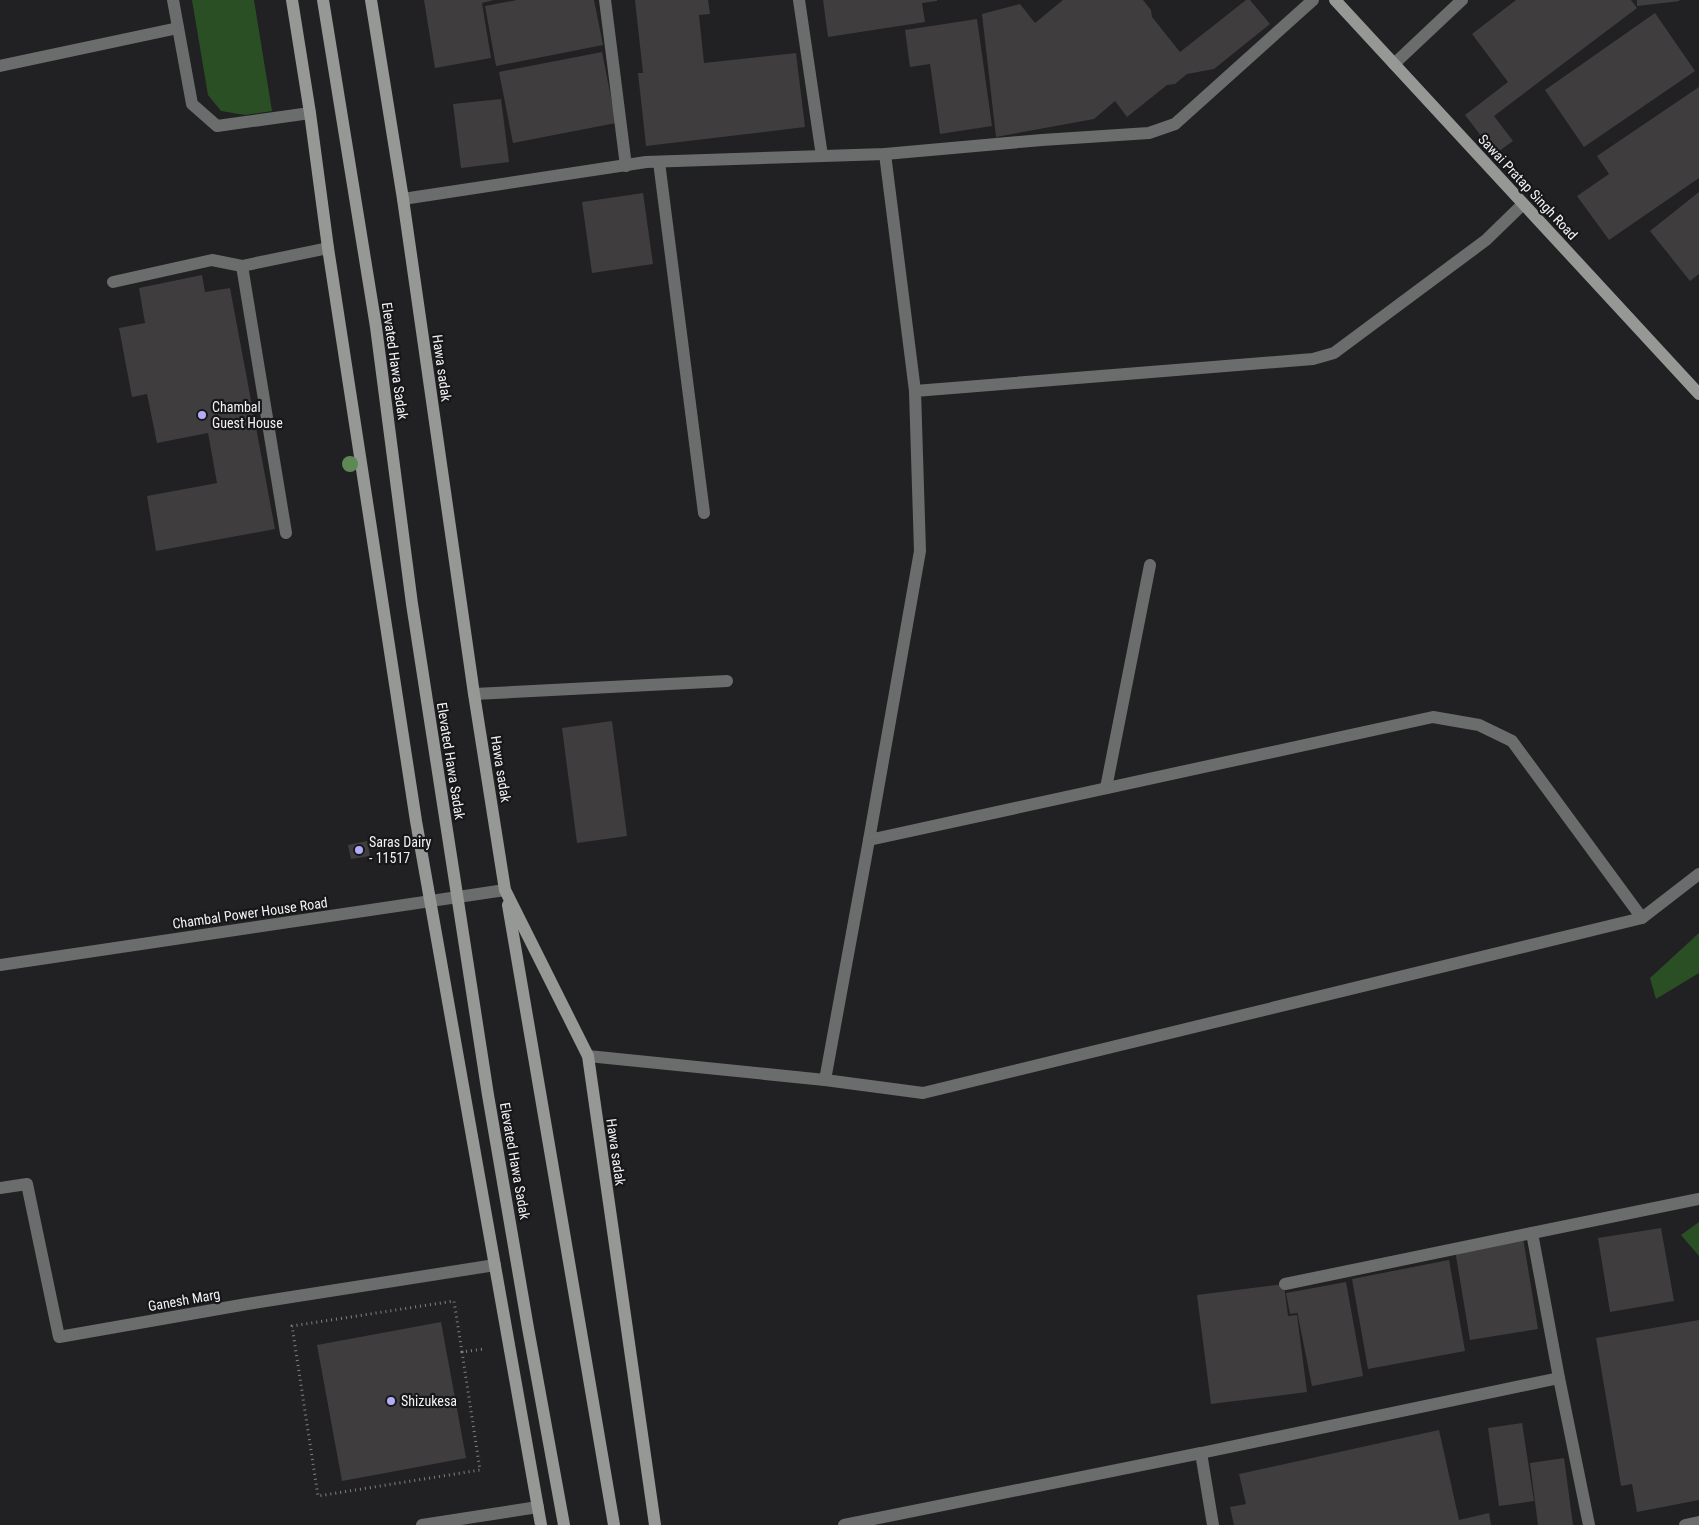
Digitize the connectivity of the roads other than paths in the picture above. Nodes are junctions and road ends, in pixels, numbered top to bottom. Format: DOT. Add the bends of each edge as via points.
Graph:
graph roads {
  1 [pos="173,0"];
  2 [pos="292,0"];
  3 [pos="323,0"];
  4 [pos="371,0"];
  5 [pos="605,0"];
  6 [pos="799,0"];
  7 [pos="1313,0"];
  8 [pos="1335,0"];
  9 [pos="1462,0"];
  10 [pos="178,28"];
  11 [pos="1394,64"];
  12 [pos="0,66"];
  13 [pos="310,113"];
  14 [pos="885,154"];
  15 [pos="822,156"];
  16 [pos="659,162"];
  17 [pos="626,166"];
  18 [pos="403,200"];
  19 [pos="1524,204"];
  20 [pos="328,248"];
  21 [pos="242,266"];
  22 [pos="113,282"];
  23 [pos="915,391"];
  24 [pos="1699,394"];
  25 [pos="704,513"];
  26 [pos="286,533"];
  27 [pos="1150,565"];
  28 [pos="727,681"];
  29 [pos="474,694"];
  30 [pos="1106,788"];
  31 [pos="869,840"];
  32 [pos="1699,874"];
  33 [pos="505,890"];
  34 [pos="429,902"];
  35 [pos="1642,918"];
  36 [pos="0,966"];
  37 [pos="588,1056"];
  38 [pos="825,1080"];
  39 [pos="0,1188"];
  40 [pos="1699,1198"];
  41 [pos="1532,1233"];
  42 [pos="495,1264"];
  43 [pos="1285,1284"];
  44 [pos="1559,1378"];
  45 [pos="1201,1452"];
  46 [pos="538,1507"];
  47 [pos="1699,1522"];
  48 [pos="422,1525"];
  49 [pos="541,1525"];
  50 [pos="564,1525"];
  51 [pos="614,1525"];
  52 [pos="655,1525"];
  53 [pos="844,1525"];
  54 [pos="1213,1525"];
  55 [pos="1588,1525"];
  56 [pos="1685,1525"];
  1 -- 10 [label="street"];
  2 -- 13 [label="main road"];
  3 -- 50 [label="main road, Elevated Hawa Sadak, bridge" via="376,327 412,604 488,1095"];
  4 -- 18 [label="main road, Hawa sadak"];
  5 -- 17 [label="street"];
  6 -- 15 [label="street"];
  7 -- 14 [label="street" via="1175,124 1149,133"];
  8 -- 11 [label="main road, Sawai Pratap Singh Road"];
  9 -- 11 [label="street"];
  10 -- 12 [label="street"];
  10 -- 13 [label="street" via="192,104 217,126"];
  11 -- 19 [label="main road, Sawai Pratap Singh Road"];
  13 -- 20 [label="main road"];
  14 -- 15 [label="street"];
  14 -- 23 [label="street"];
  15 -- 16 [label="street"];
  16 -- 17 [label="street"];
  16 -- 25 [label="street"];
  17 -- 18 [label="street"];
  18 -- 29 [label="main road, Hawa sadak"];
  19 -- 23 [label="street" via="1486,240 1334,353 1313,359"];
  19 -- 24 [label="main road, Sawai Pratap Singh Road"];
  20 -- 21 [label="street"];
  20 -- 34 [label="main road"];
  21 -- 22 [label="street" via="212,260"];
  21 -- 26 [label="street"];
  23 -- 31 [label="street" via="920,551"];
  27 -- 30 [label="street"];
  28 -- 29 [label="street"];
  29 -- 33 [label="main road, Hawa sadak"];
  30 -- 31 [label="street"];
  30 -- 35 [label="street" via="1433,717 1479,725 1512,741"];
  31 -- 38 [label="street"];
  32 -- 35 [label="street"];
  33 -- 34 [label="street, Chambal Power House Road"];
  33 -- 37 [label="main road, Hawa sadak"];
  33 -- 51 [label="main road"];
  34 -- 36 [label="street, Chambal Power House Road"];
  34 -- 42 [label="main road"];
  35 -- 38 [label="street" via="923,1093"];
  37 -- 38 [label="street"];
  37 -- 52 [label="main road, Hawa sadak"];
  39 -- 42 [label="street, Ganesh Marg" via="27,1184 59,1337"];
  40 -- 41 [label="street"];
  41 -- 43 [label="street"];
  41 -- 44 [label="street"];
  42 -- 46 [label="main road"];
  44 -- 45 [label="street"];
  44 -- 55 [label="street"];
  45 -- 53 [label="street"];
  45 -- 54 [label="street"];
  46 -- 48 [label="street"];
  46 -- 49 [label="main road"];
  47 -- 56 [label="street"];
}
